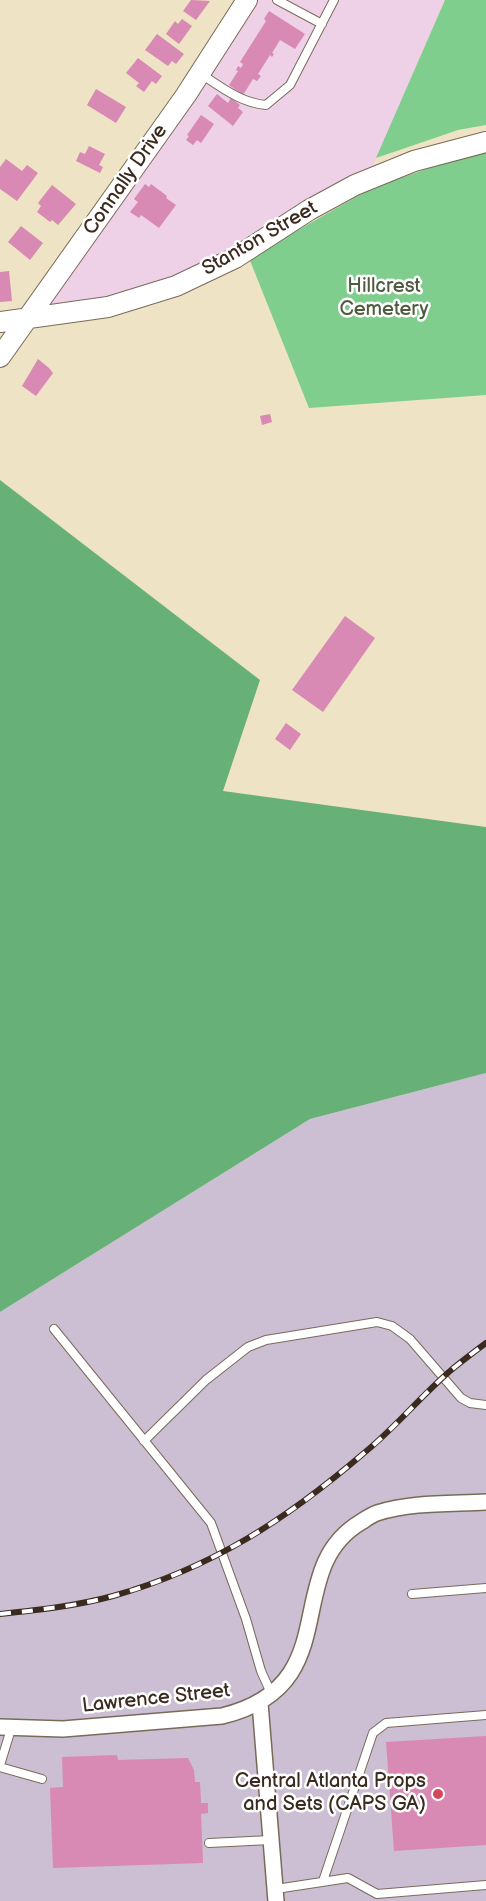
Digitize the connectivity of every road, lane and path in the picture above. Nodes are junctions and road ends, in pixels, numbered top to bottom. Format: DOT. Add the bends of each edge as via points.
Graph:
graph roads {
  1 [pos="247,0"];
  2 [pos="277,0"];
  3 [pos="334,0"];
  4 [pos="322,24"];
  5 [pos="200,74"];
  6 [pos="486,142"];
  7 [pos="28,319"];
  8 [pos="0,322"];
  9 [pos="0,357"];
  10 [pos="54,1329"];
  11 [pos="486,1405"];
  12 [pos="144,1441"];
  13 [pos="486,1502"];
  14 [pos="486,1588"];
  15 [pos="412,1594"];
  16 [pos="266,1698"];
  17 [pos="486,1716"];
  18 [pos="6,1728"];
  19 [pos="0,1766"];
  20 [pos="42,1779"];
  21 [pos="271,1840"];
  22 [pos="209,1843"];
  23 [pos="323,1881"];
  24 [pos="486,1886"];
  25 [pos="276,1895"];
  1 -- 5 [label="street, Connally Drive"];
  2 -- 4 [label="lane"];
  3 -- 4 [label="lane"];
  4 -- 5 [label="lane" via="290,85 266,105 236,96"];
  5 -- 7 [label="street, Connally Drive"];
  6 -- 7 [label="street, Stanton Street" via="414,161 355,185 235,258 176,286 108,307"];
  7 -- 8 [label="street, Stanton Street"];
  7 -- 9 [label="street, Connally Drive"];
  10 -- 12 [label="lane"];
  11 -- 12 [label="lane" via="461,1398 410,1339 392,1326 376,1322 266,1340 248,1347 206,1380"];
  12 -- 16 [label="lane" via="210,1523 246,1619"];
  13 -- 16 [label="street, Lawrence Street" via="399,1508 375,1513 348,1530 330,1551 321,1573 299,1660 283,1684"];
  14 -- 15 [label="lane"];
  16 -- 18 [label="street, Lawrence Street" via="242,1712 222,1716 63,1729"];
  16 -- 21 [label="street"];
  17 -- 23 [label="lane" via="386,1723 373,1733"];
  18 -- 19 [label="lane"];
  19 -- 20 [label="lane"];
  21 -- 22 [label="lane"];
  21 -- 25 [label="street"];
  23 -- 24 [label="lane" via="348,1878 376,1894"];
  23 -- 25 [label="lane"];
}
